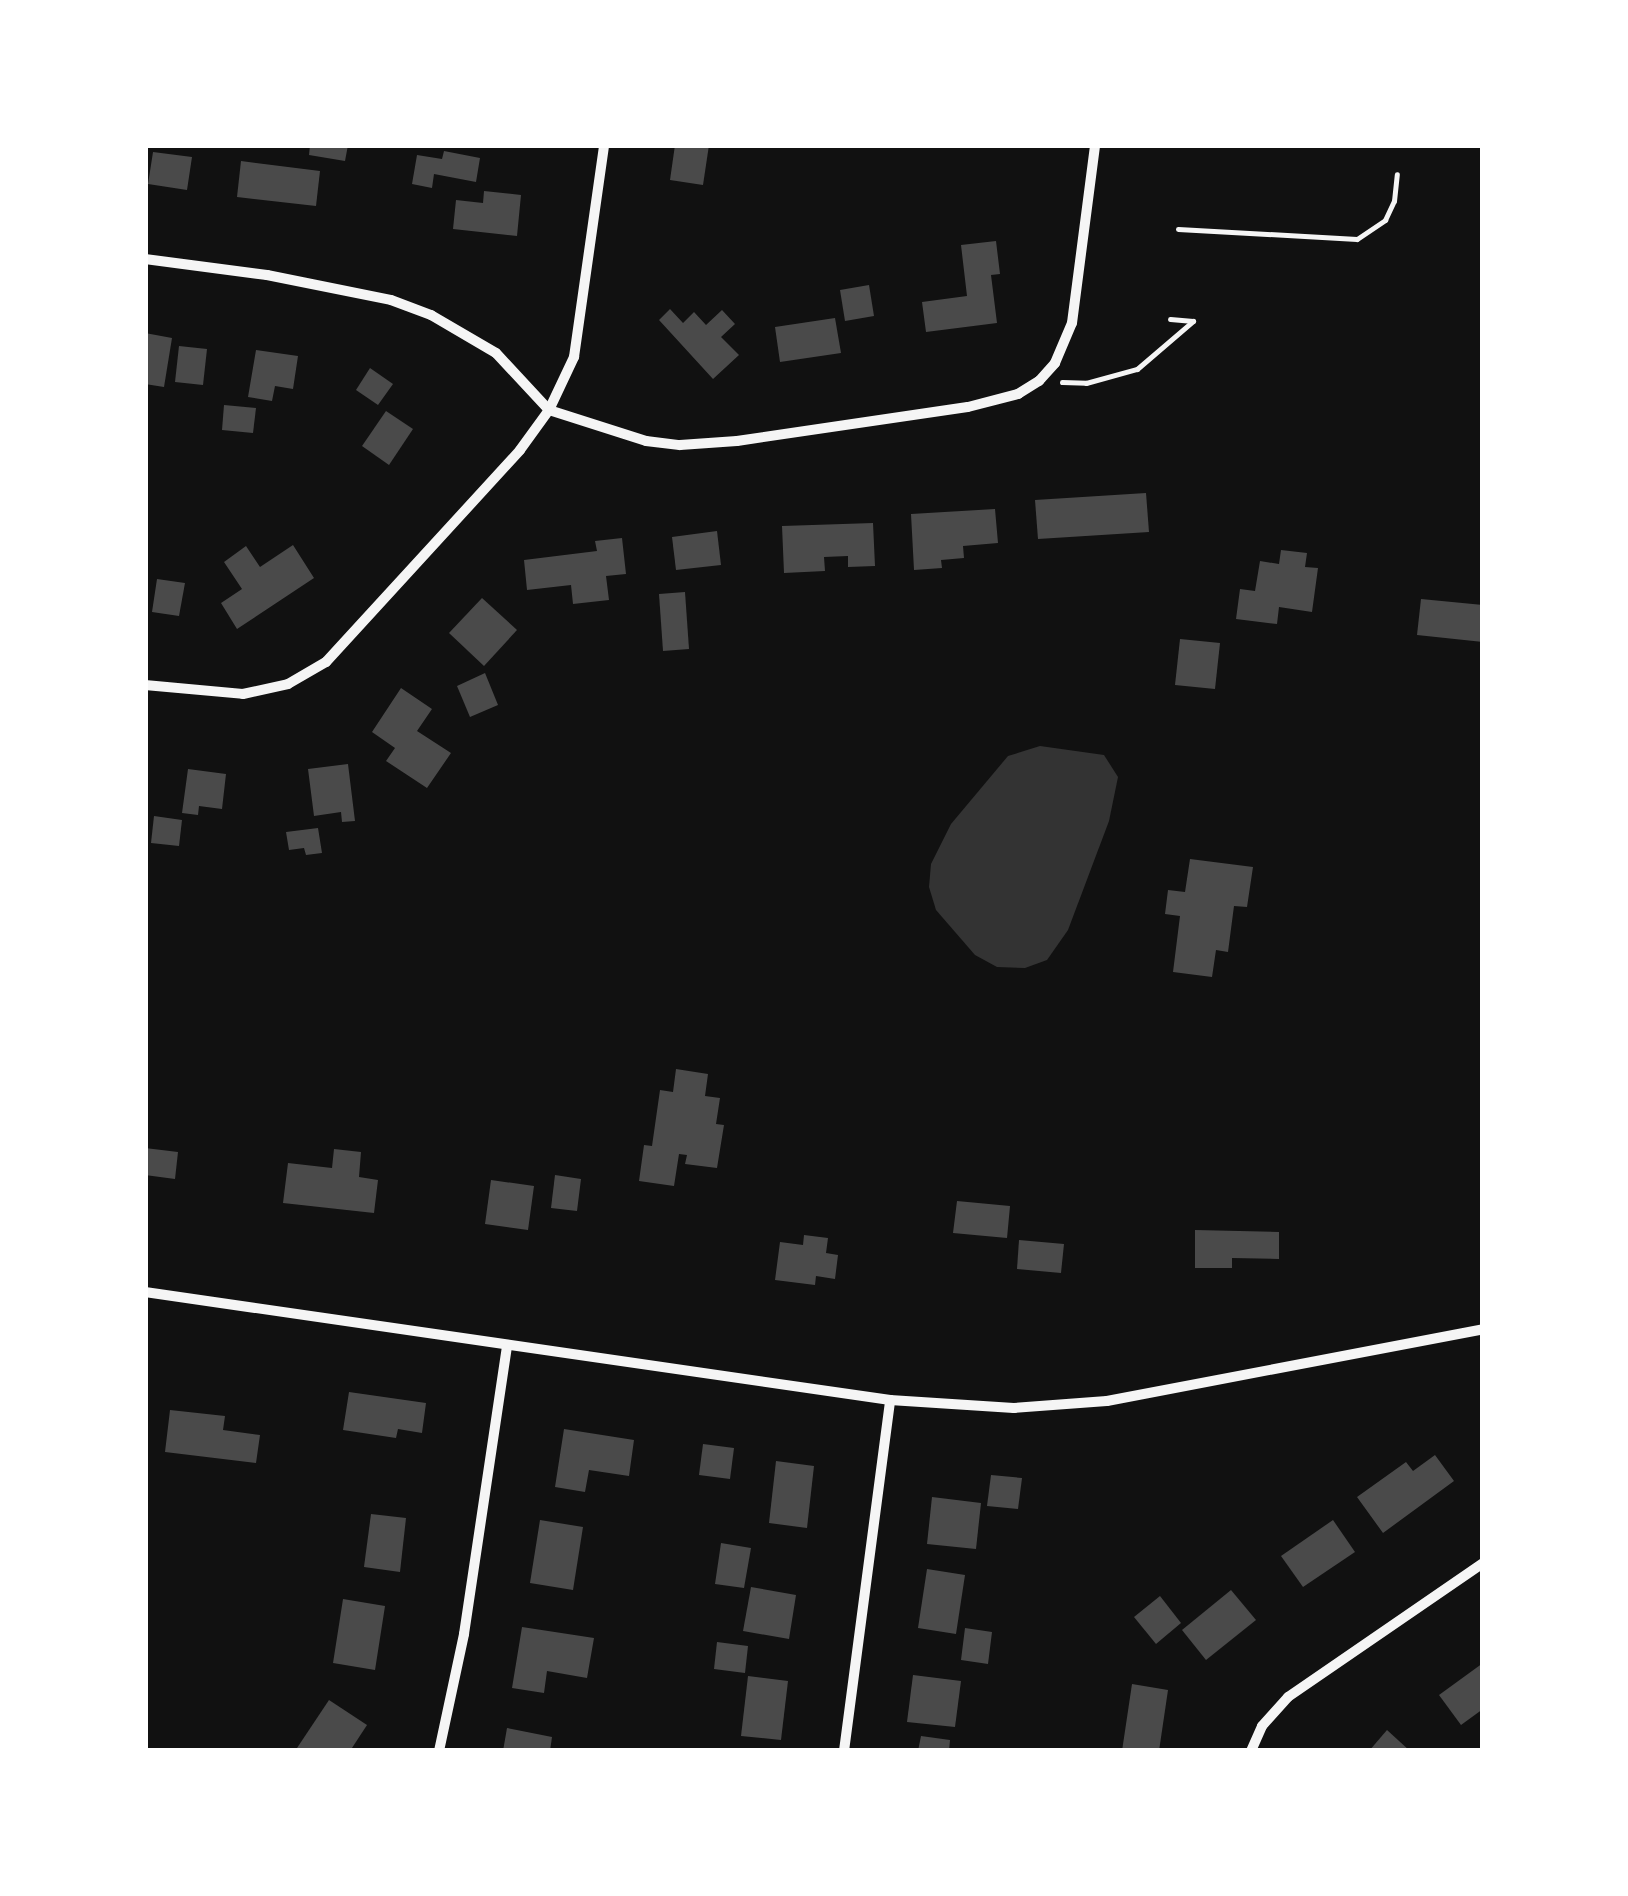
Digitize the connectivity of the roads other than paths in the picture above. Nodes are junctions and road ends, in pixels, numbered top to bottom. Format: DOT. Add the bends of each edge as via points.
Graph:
graph roads {
  1 [pos="604,145"];
  2 [pos="1095,145"];
  3 [pos="145,259"];
  4 [pos="549,410"];
  5 [pos="145,685"];
  6 [pos="145,1292"];
  7 [pos="1483,1328"];
  8 [pos="506,1345"];
  9 [pos="890,1400"];
  10 [pos="1483,1563"];
  11 [pos="439,1751"];
  12 [pos="844,1751"];
  13 [pos="1251,1751"];
  1 -- 4 [label="street" via="581,326"];
  2 -- 4 [label="street" via="1072,324 1055,364 1018,394 968,407 680,445"];
  3 -- 4 [label="street" via="266,274 392,300 496,353"];
  4 -- 5 [label="street" via="326,662 288,684 243,694"];
  6 -- 8 [label="street"];
  7 -- 9 [label="street" via="1080,1404 1014,1408"];
  8 -- 9 [label="street"];
  8 -- 11 [label="street" via="464,1634"];
  9 -- 12 [label="street"];
  10 -- 13 [label="street" via="1288,1697 1262,1726"];
}
